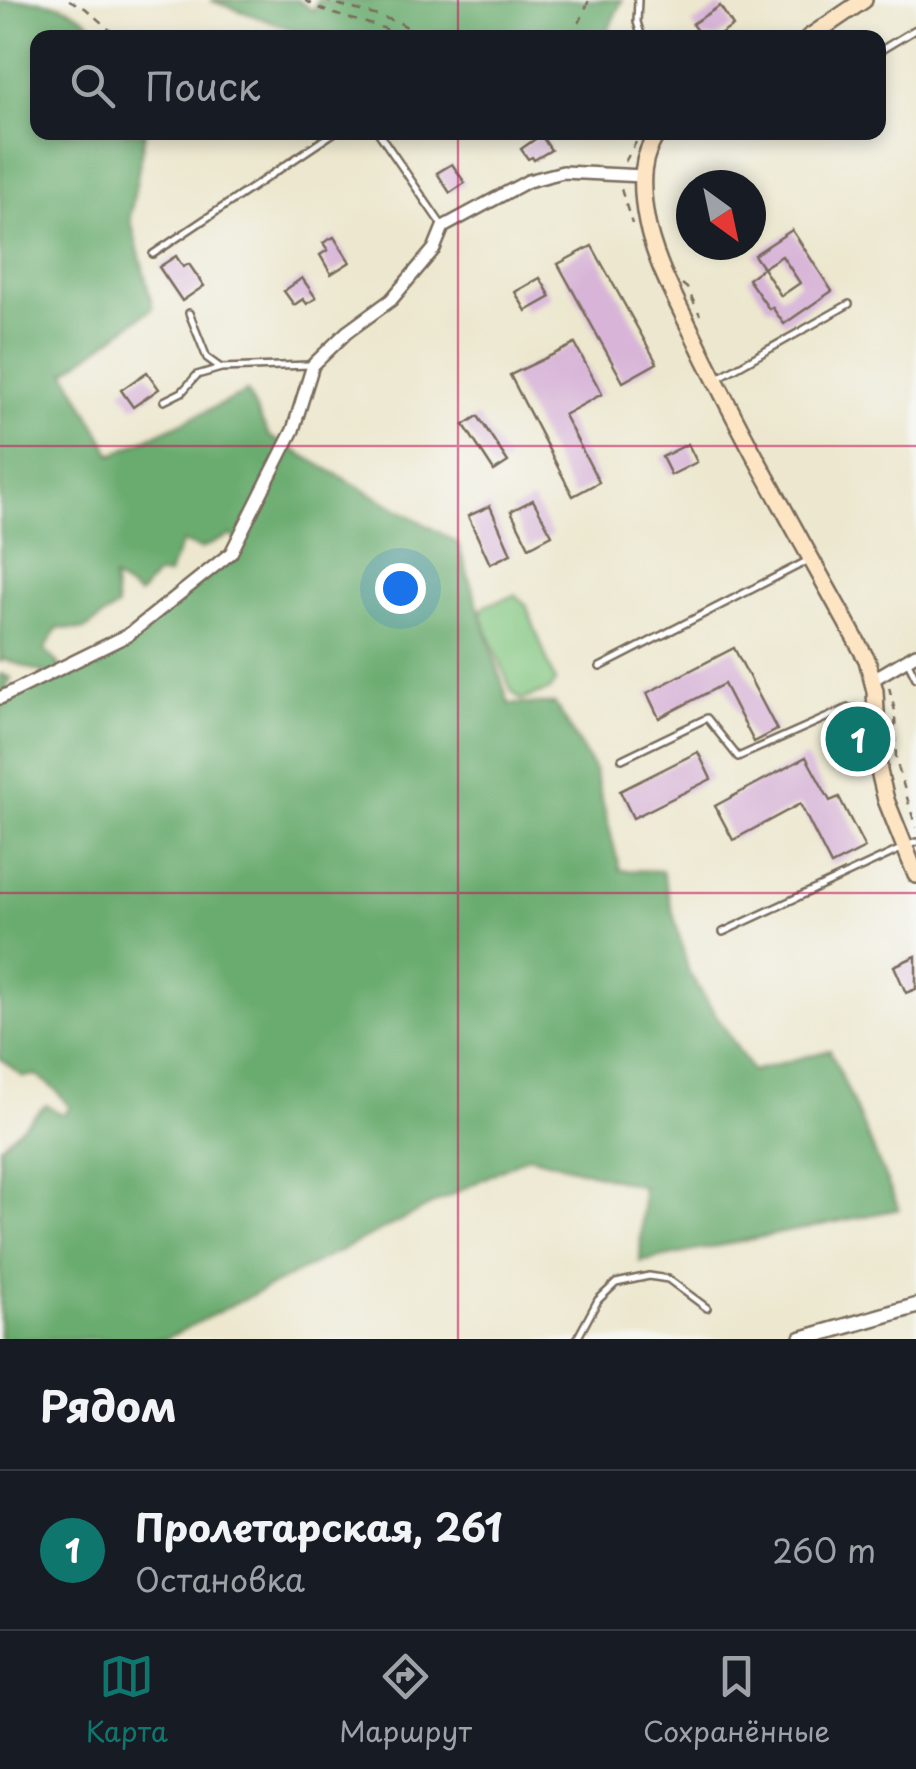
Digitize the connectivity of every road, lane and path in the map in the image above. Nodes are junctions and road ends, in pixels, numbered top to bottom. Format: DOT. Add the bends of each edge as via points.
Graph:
graph roads {
  1 [pos="69,0"];
  2 [pos="305,0"];
  3 [pos="323,0"];
  4 [pos="589,0"];
  5 [pos="638,0"];
  6 [pos="864,0"];
  7 [pos="916,29"];
  8 [pos="110,30"];
  9 [pos="391,30"];
  10 [pos="412,30"];
  11 [pos="576,30"];
  12 [pos="640,30"];
  13 [pos="821,30"];
  14 [pos="886,47"];
  15 [pos="323,140"];
  16 [pos="384,140"];
  17 [pos="654,140"];
  18 [pos="642,176"];
  19 [pos="443,226"];
  20 [pos="153,254"];
  21 [pos="849,304"];
  22 [pos="189,313"];
  23 [pos="313,365"];
  24 [pos="221,368"];
  25 [pos="715,380"];
  26 [pos="164,401"];
  27 [pos="812,558"];
  28 [pos="911,657"];
  29 [pos="600,667"];
  30 [pos="916,678"];
  31 [pos="872,680"];
  32 [pos="0,698"];
  33 [pos="877,709"];
  34 [pos="622,759"];
  35 [pos="910,845"];
  36 [pos="916,875"];
  37 [pos="723,932"];
  38 [pos="916,1306"];
  39 [pos="707,1308"];
  40 [pos="577,1339"];
  41 [pos="801,1339"];
  1 -- 8 [label="path"];
  2 -- 9 [label="path"];
  3 -- 10 [label="path"];
  4 -- 11 [label="path"];
  5 -- 12 [label="lane"];
  6 -- 13 [label="main road"];
  7 -- 14 [label="lane"];
  15 -- 20 [label="lane"];
  16 -- 19 [label="lane"];
  17 -- 18 [label="main road"];
  18 -- 19 [label="street" via="562,172 528,181"];
  18 -- 25 [label="main road" via="655,251"];
  19 -- 23 [label="street" via="434,249 390,300"];
  21 -- 25 [label="lane"];
  22 -- 24 [label="lane" via="207,358"];
  23 -- 24 [label="lane"];
  23 -- 32 [label="street" via="293,430 231,553 128,636"];
  24 -- 26 [label="lane" via="197,375"];
  25 -- 27 [label="main road"];
  27 -- 29 [label="lane"];
  27 -- 31 [label="main road"];
  28 -- 30 [label="lane"];
  28 -- 31 [label="street"];
  31 -- 33 [label="main road"];
  33 -- 34 [label="lane" via="848,708 738,757 707,718"];
  33 -- 35 [label="main road" via="879,772"];
  35 -- 36 [label="main road"];
  35 -- 37 [label="lane"];
  38 -- 41 [label="street"];
  39 -- 40 [label="lane" via="668,1279 616,1283 598,1300"];
}
